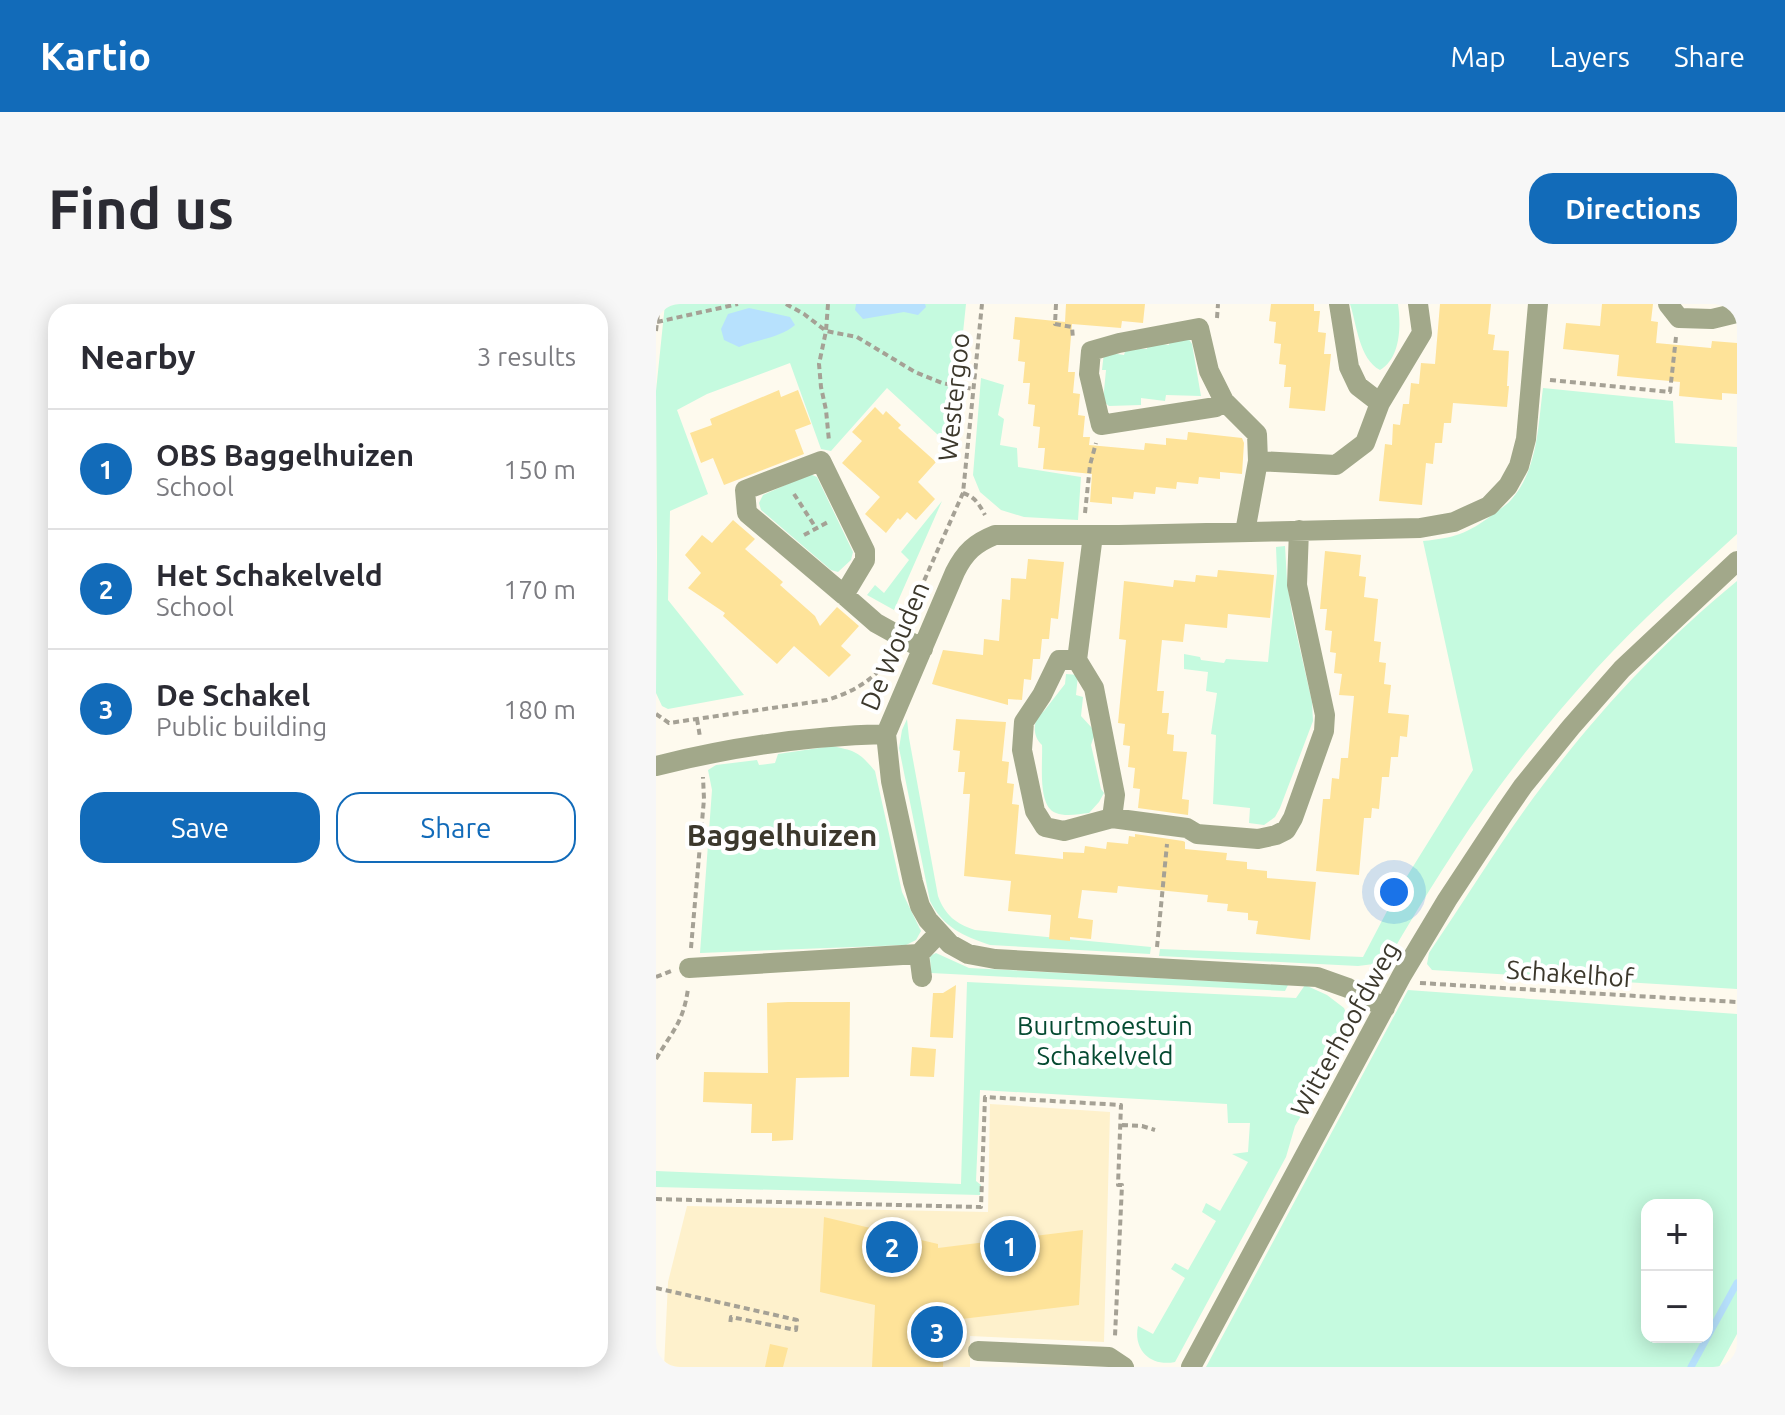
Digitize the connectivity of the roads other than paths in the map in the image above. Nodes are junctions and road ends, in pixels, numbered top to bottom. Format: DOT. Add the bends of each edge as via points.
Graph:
graph roads {
  1 [pos="1339,304"];
  2 [pos="1418,304"];
  3 [pos="1538,304"];
  4 [pos="1673,311"];
  5 [pos="1737,313"];
  6 [pos="1224,401"];
  7 [pos="1380,403"];
  8 [pos="1258,461"];
  9 [pos="1299,530"];
  10 [pos="1245,532"];
  11 [pos="1088,535"];
  12 [pos="1737,561"];
  13 [pos="844,595"];
  14 [pos="923,649"];
  15 [pos="1077,660"];
  16 [pos="886,734"];
  17 [pos="656,766"];
  18 [pos="1112,818"];
  19 [pos="939,933"];
  20 [pos="919,954"];
  21 [pos="689,968"];
  22 [pos="922,977"];
  23 [pos="1385,1008"];
  24 [pos="978,1351"];
  25 [pos="1116,1362"];
  26 [pos="1191,1367"];
  1 -- 7 [label="street" via="1349,367 1358,386"];
  2 -- 7 [label="street" via="1422,333"];
  3 -- 9 [label="street" via="1526,439 1508,486 1489,506 1454,522 1420,528"];
  4 -- 5 [label="street" via="1712,319"];
  6 -- 6 [label="street" via="1209,371 1199,328 1091,351 1089,374 1101,425 1216,407"];
  6 -- 8 [label="street" via="1257,434"];
  7 -- 8 [label="street" via="1365,443 1336,465"];
  8 -- 10 [label="street"];
  9 -- 10 [label="street"];
  9 -- 18 [label="street" via="1297,585 1325,715 1324,731 1286,830 1258,839"];
  10 -- 11 [label="street"];
  11 -- 14 [label="street, De Wouden" via="995,535 972,546 962,557"];
  11 -- 15 [label="street"];
  12 -- 23 [label="street, Witterhoofdweg" via="1622,669 1523,786 1447,900"];
  13 -- 13 [label="street" via="865,551 821,461 745,490 747,513"];
  13 -- 14 [label="street" via="876,623"];
  14 -- 16 [label="street, De Wouden"];
  15 -- 18 [label="street" via="1094,688 1115,795"];
  15 -- 18 [label="street" via="1059,660 1024,722 1022,750 1035,811 1045,827 1064,831"];
  16 -- 17 [label="street" via="702,754"];
  16 -- 19 [label="street, De Wouden" via="913,882 920,906"];
  19 -- 20 [label="street"];
  19 -- 23 [label="street, De Wouden" via="968,954 995,959 1317,977"];
  20 -- 21 [label="street"];
  20 -- 22 [label="street"];
  23 -- 26 [label="street, Witterhoofdweg"];
  24 -- 25 [label="street"];
}
